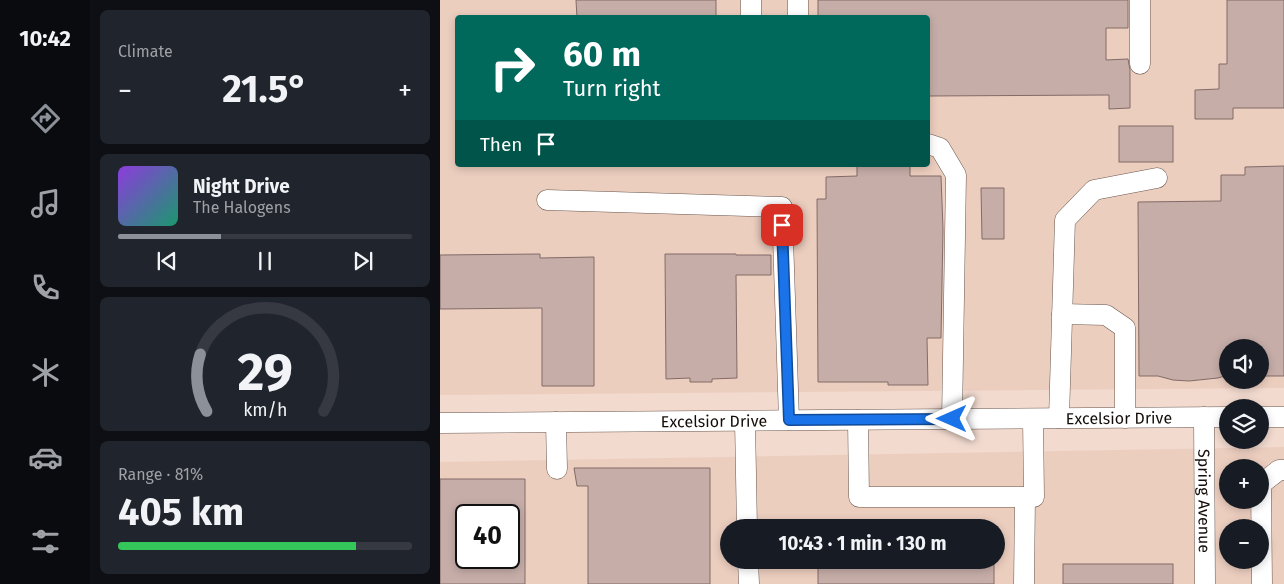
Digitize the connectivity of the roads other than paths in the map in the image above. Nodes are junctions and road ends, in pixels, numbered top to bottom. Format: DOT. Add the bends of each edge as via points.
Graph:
graph roads {
  1 [pos="751,0"];
  2 [pos="798,0"];
  3 [pos="1140,0"];
  4 [pos="752,15"];
  5 [pos="798,15"];
  6 [pos="1140,64"];
  7 [pos="930,145"];
  8 [pos="1156,178"];
  9 [pos="547,200"];
  10 [pos="1062,314"];
  11 [pos="1204,417"];
  12 [pos="1219,417"];
  13 [pos="1269,417"];
  14 [pos="1284,417"];
  15 [pos="1059,418"];
  16 [pos="1125,418"];
  17 [pos="952,419"];
  18 [pos="1032,419"];
  19 [pos="745,420"];
  20 [pos="789,420"];
  21 [pos="858,420"];
  22 [pos="556,422"];
  23 [pos="440,423"];
  24 [pos="557,469"];
  25 [pos="1284,470"];
  26 [pos="1024,497"];
  27 [pos="748,519"];
  28 [pos="748,569"];
  29 [pos="749,584"];
  30 [pos="1024,584"];
  31 [pos="1205,584"];
  32 [pos="1262,584"];
  1 -- 4 [label="street"];
  2 -- 5 [label="street"];
  3 -- 6 [label="street"];
  7 -- 17 [label="street" via="940,148 956,175"];
  8 -- 10 [label="street" via="1094,190 1065,220"];
  9 -- 20 [label="street" via="782,207"];
  10 -- 15 [label="street"];
  10 -- 16 [label="street" via="1106,315 1125,328"];
  11 -- 12 [label="street, Excelsior Drive"];
  11 -- 16 [label="street, Excelsior Drive"];
  11 -- 31 [label="street, Spring Avenue"];
  13 -- 14 [label="street"];
  15 -- 16 [label="street, Excelsior Drive"];
  15 -- 18 [label="street, Excelsior Drive"];
  17 -- 18 [label="street, Excelsior Drive"];
  17 -- 21 [label="street, Excelsior Drive"];
  18 -- 26 [label="street" via="1034,497"];
  19 -- 20 [label="street, Excelsior Drive"];
  19 -- 22 [label="street, Excelsior Drive"];
  19 -- 27 [label="street"];
  20 -- 21 [label="street, Excelsior Drive"];
  21 -- 26 [label="street" via="859,497"];
  22 -- 23 [label="street, Excelsior Drive"];
  22 -- 24 [label="street"];
  25 -- 32 [label="street" via="1279,470 1261,484"];
  26 -- 30 [label="street"];
  28 -- 29 [label="street"];
}
